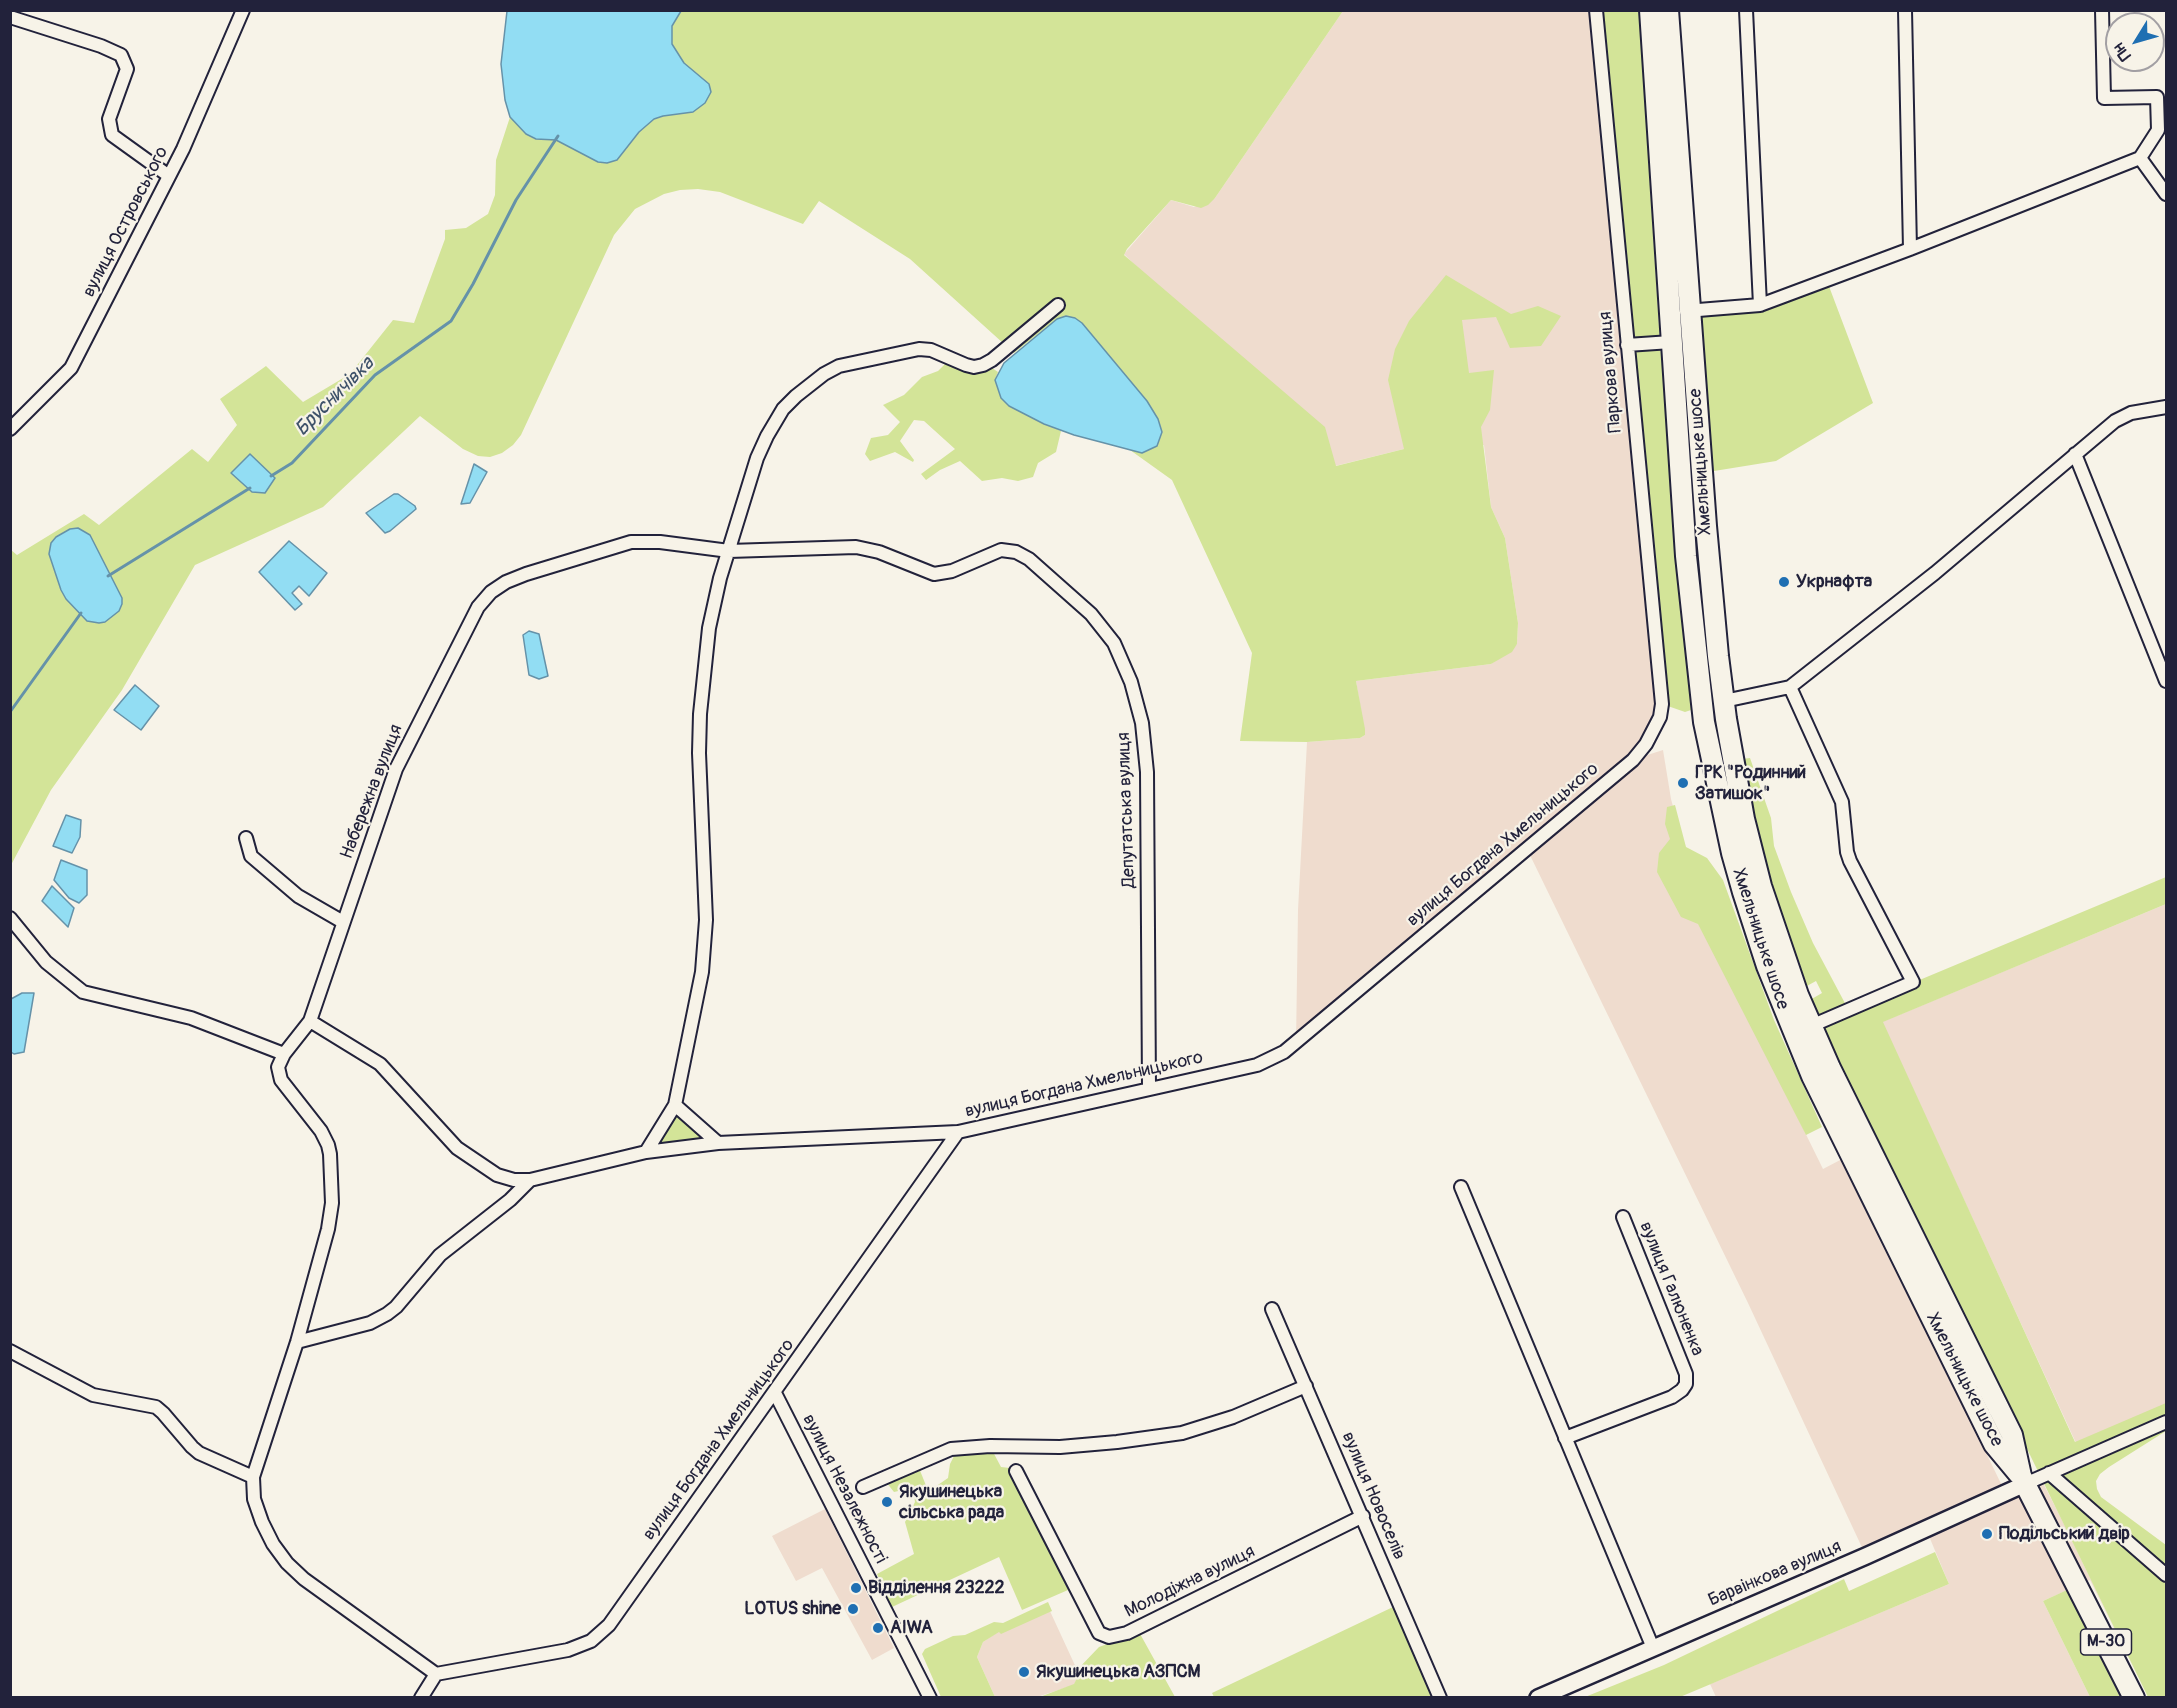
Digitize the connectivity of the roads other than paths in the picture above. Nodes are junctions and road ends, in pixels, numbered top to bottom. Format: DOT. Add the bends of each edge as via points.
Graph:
graph roads {
  1 [pos="243,10"];
  2 [pos="1596,10"];
  3 [pos="1650,10"];
  4 [pos="1668,10"];
  5 [pos="1746,10"];
  6 [pos="1905,10"];
  7 [pos="2102,10"];
  8 [pos="10,17"];
  9 [pos="2162,96"];
  10 [pos="2140,158"];
  11 [pos="170,176"];
  12 [pos="2166,194"];
  13 [pos="1910,249"];
  14 [pos="1058,305"];
  15 [pos="1760,305"];
  16 [pos="1690,310"];
  17 [pos="1669,311"];
  18 [pos="1671,342"];
  19 [pos="1627,345"];
  20 [pos="2166,406"];
  21 [pos="10,429"];
  22 [pos="2075,454"];
  23 [pos="729,551"];
  24 [pos="526,574"];
  25 [pos="2166,681"];
  26 [pos="1790,687"];
  27 [pos="1724,701"];
  28 [pos="1702,704"];
  29 [pos="1654,729"];
  30 [pos="246,838"];
  31 [pos="10,918"];
  32 [pos="342,922"];
  33 [pos="310,1021"];
  34 [pos="1811,1026"];
  35 [pos="284,1054"];
  36 [pos="1149,1089"];
  37 [pos="675,1105"];
  38 [pos="958,1132"];
  39 [pos="718,1143"];
  40 [pos="646,1152"];
  41 [pos="530,1180"];
  42 [pos="1461,1187"];
  43 [pos="1623,1217"];
  44 [pos="1272,1309"];
  45 [pos="297,1342"];
  46 [pos="10,1351"];
  47 [pos="1306,1386"];
  48 [pos="775,1393"];
  49 [pos="2166,1422"];
  50 [pos="1565,1438"];
  51 [pos="1016,1471"];
  52 [pos="2049,1473"];
  53 [pos="253,1477"];
  54 [pos="2023,1480"];
  55 [pos="862,1487"];
  56 [pos="1363,1516"];
  57 [pos="2166,1575"];
  58 [pos="1653,1647"];
  59 [pos="436,1674"];
  60 [pos="421,1698"];
  61 [pos="930,1698"];
  62 [pos="1440,1698"];
  63 [pos="1538,1698"];
  64 [pos="2134,1698"];
  1 -- 11 [label="street, вулиця Островського"];
  2 -- 19 [label="street, Паркова вулиця"];
  3 -- 17 [label="highway, Хмельницьке шосе / М-30"];
  4 -- 16 [label="highway, Хмельницьке шосе / М-30"];
  5 -- 15 [label="street"];
  6 -- 13 [label="street"];
  7 -- 9 [label="street" via="2104,98"];
  8 -- 11 [label="street" via="121,54 127,69 109,119 112,135"];
  9 -- 10 [label="street" via="2158,130"];
  10 -- 12 [label="street"];
  10 -- 13 [label="street"];
  11 -- 21 [label="street, вулиця Островського" via="71,368"];
  13 -- 15 [label="street"];
  14 -- 23 [label="street" via="983,365 966,365 919,349 839,366 818,378 783,410 767,436"];
  15 -- 16 [label="street"];
  16 -- 17 [label="street"];
  16 -- 27 [label="highway, Хмельницьке шосе / М-30" via="1708,555"];
  17 -- 18 [label="highway, Хмельницьке шосе / М-30"];
  18 -- 19 [label="street"];
  18 -- 28 [label="highway, Хмельницьке шосе / М-30" via="1686,556"];
  19 -- 29 [label="street, Паркова вулиця" via="1662,704"];
  20 -- 22 [label="street" via="2122,416"];
  22 -- 25 [label="street"];
  22 -- 26 [label="street" via="1935,573"];
  23 -- 24 [label="street, Депутатська вулиця" via="631,542"];
  23 -- 36 [label="street, Депутатська вулиця" via="856,547 939,574 1008,550 1029,559 1101,625 1124,662 1145,742"];
  23 -- 37 [label="street" via="712,608 700,714 706,920 702,972"];
  24 -- 32 [label="street, Набережна вулиця" via="498,586 478,607 396,769"];
  26 -- 27 [label="street"];
  26 -- 34 [label="street" via="1842,802 1850,861 1913,982"];
  27 -- 28 [label="highway"];
  27 -- 34 [label="highway, Хмельницьке шосе / М-30" via="1753,859"];
  28 -- 54 [label="highway, Хмельницьке шосе / М-30" via="1740,883 1787,1018 1832,1119 1994,1444"];
  29 -- 36 [label="street, вулиця Богдана Хмельницького" via="1634,760 1284,1052 1257,1065"];
  30 -- 32 [label="street" via="251,856 298,896"];
  31 -- 35 [label="street" via="46,962 83,992 191,1018"];
  32 -- 33 [label="street, Набережна вулиця"];
  33 -- 35 [label="street"];
  33 -- 41 [label="street" via="380,1064 457,1148 504,1178"];
  34 -- 54 [label="highway, Хмельницьке шосе / М-30" via="2012,1435"];
  35 -- 45 [label="street" via="278,1067 281,1080 321,1131 330,1154 330,1217"];
  36 -- 38 [label="street, вулиця Богдана Хмельницького"];
  37 -- 39 [label="street"];
  37 -- 40 [label="street"];
  38 -- 39 [label="street"];
  38 -- 48 [label="street, вулиця Богдана Хмельницького"];
  39 -- 40 [label="street"];
  40 -- 41 [label="street"];
  41 -- 45 [label="street" via="440,1255 387,1314 370,1323"];
  42 -- 50 [label="street"];
  43 -- 50 [label="street, вулиця Галюненка" via="1686,1374 1686,1384 1672,1398"];
  44 -- 47 [label="street, вулиця Новоселів"];
  45 -- 53 [label="street"];
  46 -- 53 [label="street" via="93,1395 156,1407 199,1453"];
  47 -- 55 [label="street" via="1233,1417 1182,1433 1060,1447 951,1449"];
  47 -- 56 [label="street, вулиця Новоселів"];
  48 -- 59 [label="street, вулиця Богдана Хмельницького" via="600,1634 568,1650"];
  48 -- 61 [label="street, вулиця Незалежності"];
  49 -- 52 [label="street"];
  50 -- 58 [label="street"];
  51 -- 56 [label="street, Молодіжна вулиця" via="1099,1633 1109,1637 1127,1633"];
  52 -- 54 [label="street"];
  52 -- 57 [label="street"];
  53 -- 59 [label="street" via="254,1499 262,1522 287,1563"];
  54 -- 58 [label="street, Барвінкова вулиця" via="1866,1556"];
  54 -- 64 [label="highway, М-30"];
  56 -- 62 [label="street, вулиця Новоселів"];
  58 -- 63 [label="street, Барвінкова вулиця"];
  59 -- 60 [label="street"];
}
